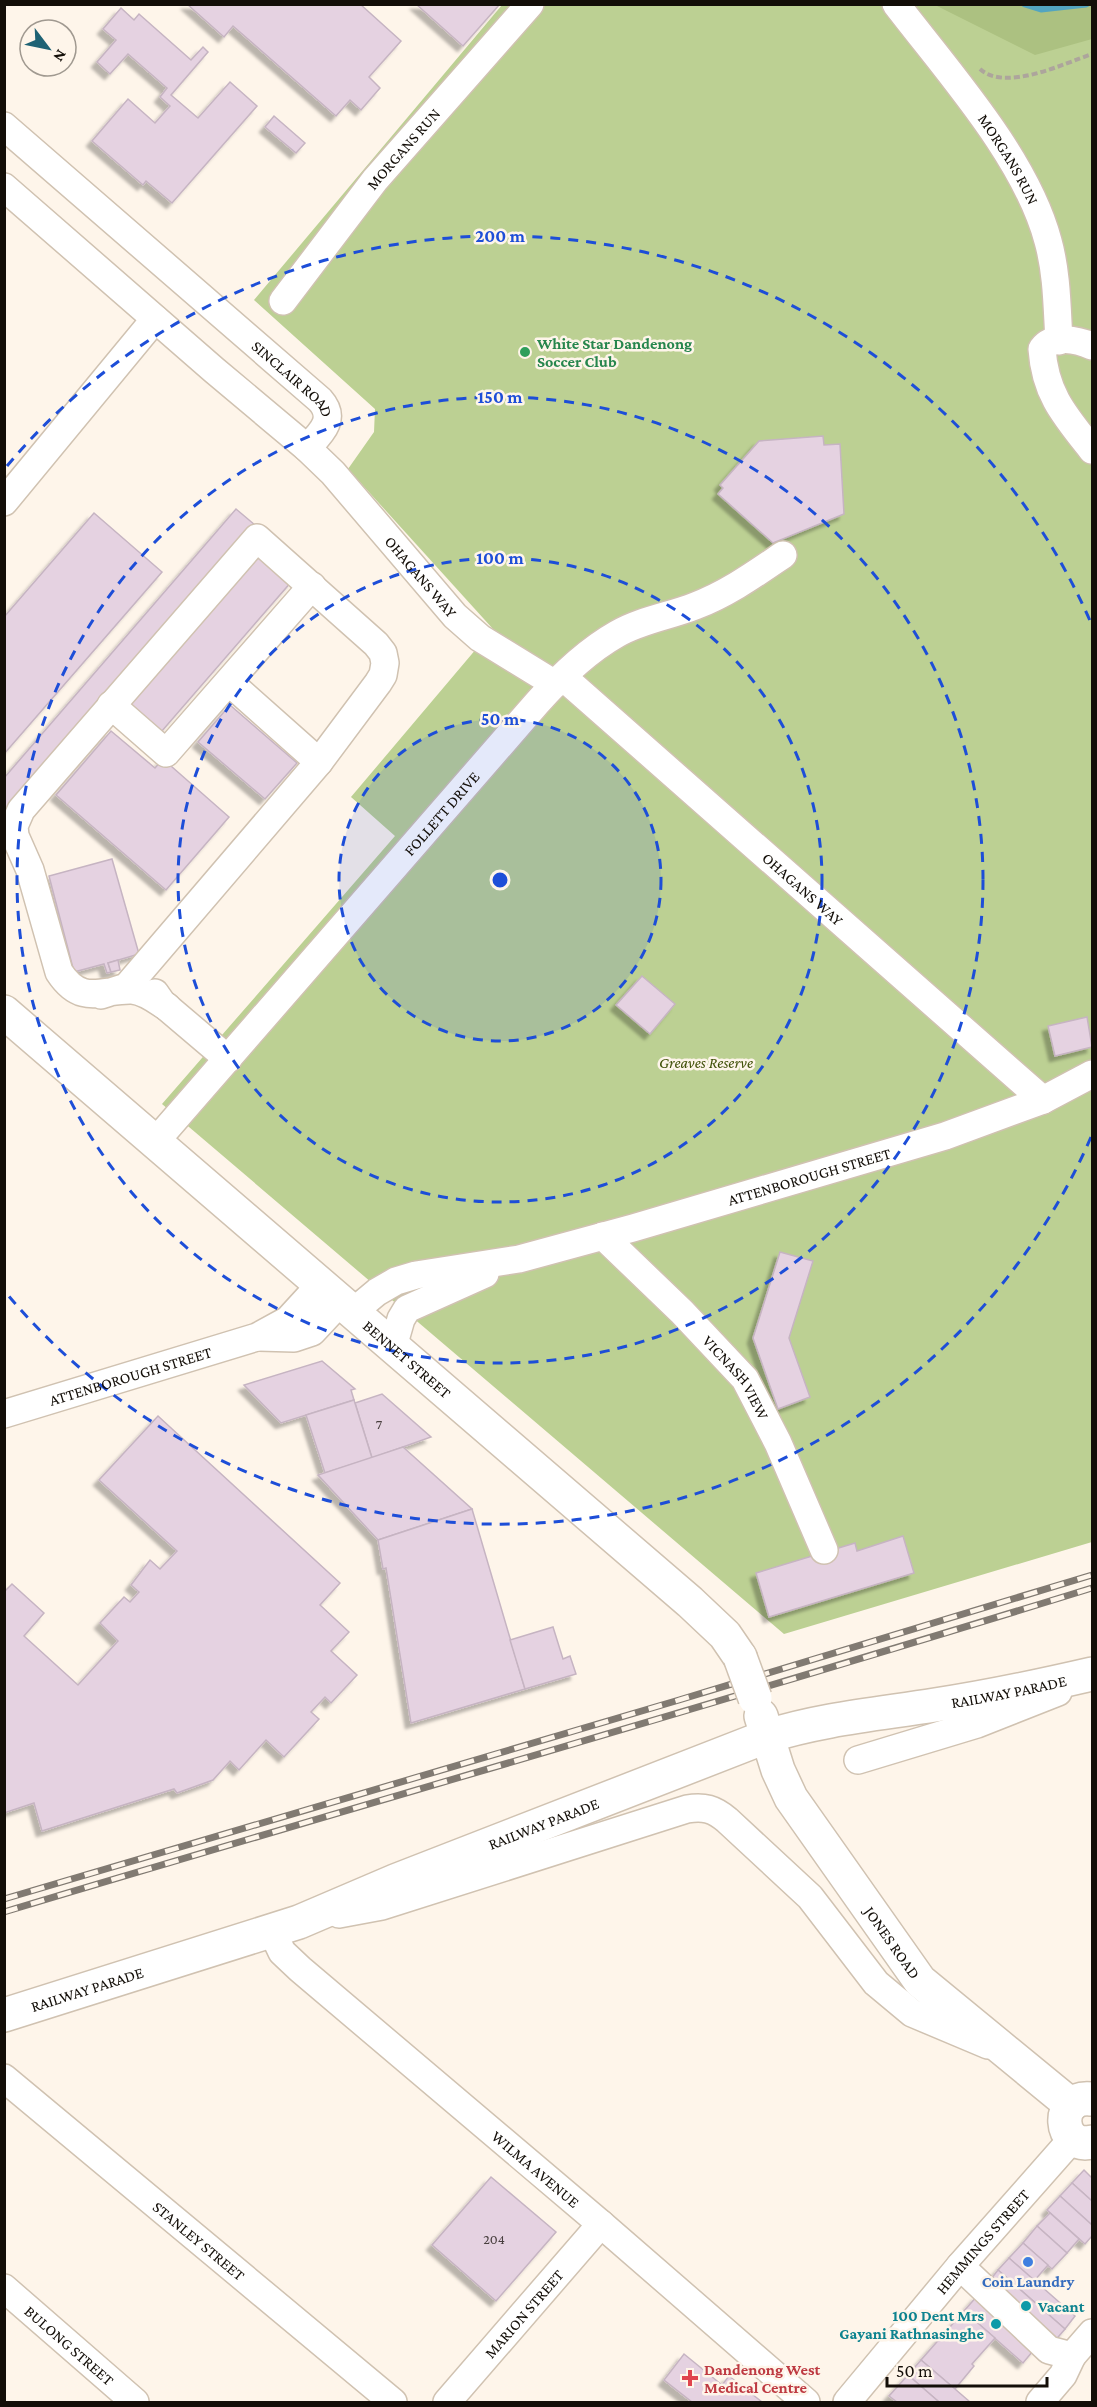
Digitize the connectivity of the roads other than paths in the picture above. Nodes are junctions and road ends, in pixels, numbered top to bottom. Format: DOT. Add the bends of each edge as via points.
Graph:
graph roads {
  1 [pos="530,4"];
  2 [pos="896,4"];
  3 [pos="4,126"];
  4 [pos="4,187"];
  5 [pos="283,301"];
  6 [pos="155,319"];
  7 [pos="1059,340"];
  8 [pos="1092,346"];
  9 [pos="307,448"];
  10 [pos="1092,450"];
  11 [pos="4,502"];
  12 [pos="783,555"];
  13 [pos="312,586"];
  14 [pos="559,680"];
  15 [pos="229,682"];
  16 [pos="111,705"];
  17 [pos="319,762"];
  18 [pos="160,950"];
  19 [pos="101,995"];
  20 [pos="166,1007"];
  21 [pos="4,1012"];
  22 [pos="228,1059"];
  23 [pos="1092,1074"];
  24 [pos="1043,1100"];
  25 [pos="155,1142"];
  26 [pos="603,1236"];
  27 [pos="519,1259"];
  28 [pos="338,1299"];
  29 [pos="393,1347"];
  30 [pos="4,1414"];
  31 [pos="824,1550"];
  32 [pos="1092,1676"];
  33 [pos="768,1736"];
  34 [pos="858,1760"];
  35 [pos="285,1927"];
  36 [pos="4,2015"];
  37 [pos="1003,2051"];
  38 [pos="4,2078"];
  39 [pos="1082,2102"];
  40 [pos="1083,2140"];
  41 [pos="601,2224"];
  42 [pos="960,2266"];
  43 [pos="4,2288"];
  44 [pos="1092,2333"];
  45 [pos="1072,2356"];
  46 [pos="135,2403"];
  47 [pos="393,2403"];
  48 [pos="447,2403"];
  49 [pos="806,2403"];
  50 [pos="847,2403"];
  51 [pos="1040,2403"];
  1 -- 5 [label="street, MORGANS RUN" via="375,180"];
  2 -- 7 [label="street, MORGANS RUN" via="980,115 1034,204 1054,266"];
  3 -- 9 [label="street, SINCLAIR ROAD" via="323,403 328,422"];
  4 -- 6 [label="street, SINCLAIR ROAD"];
  6 -- 9 [label="street, SINCLAIR ROAD"];
  6 -- 11 [label="street"];
  7 -- 8 [label="street" via="1076,339"];
  7 -- 10 [label="street" via="1042,349 1049,390"];
  9 -- 14 [label="street, OHAGANS WAY" via="455,616 480,638"];
  12 -- 14 [label="street, FOLLETT DRIVE" via="704,603 615,634"];
  13 -- 15 [label="street"];
  13 -- 16 [label="street" via="257,538"];
  13 -- 17 [label="street" via="376,644 385,663 378,682"];
  14 -- 22 [label="street, FOLLETT DRIVE"];
  14 -- 24 [label="street, OHAGANS WAY"];
  15 -- 16 [label="street" via="166,753"];
  15 -- 17 [label="street"];
  16 -- 19 [label="street" via="21,810 14,826 59,972 80,990"];
  17 -- 18 [label="street"];
  18 -- 19 [label="street" via="128,986"];
  18 -- 20 [label="street" via="152,967 152,983"];
  19 -- 20 [label="street" via="134,990"];
  20 -- 22 [label="street"];
  21 -- 25 [label="main road, BENNET STREET"];
  22 -- 25 [label="street, FOLLETT DRIVE"];
  23 -- 24 [label="street, ATTENBOROUGH STREET"];
  24 -- 26 [label="street, ATTENBOROUGH STREET" via="945,1136"];
  25 -- 28 [label="main road, BENNET STREET"];
  26 -- 27 [label="street, ATTENBOROUGH STREET"];
  26 -- 31 [label="street, VICNASH VIEW" via="746,1379"];
  27 -- 28 [label="street, ATTENBOROUGH STREET" via="416,1275 377,1292"];
  27 -- 29 [label="street, ATTENBOROUGH STREET" via="410,1307 401,1319"];
  28 -- 29 [label="main road, BENNET STREET"];
  28 -- 30 [label="street, ATTENBOROUGH STREET" via="312,1332 294,1338 257,1337"];
  29 -- 33 [label="main road, BENNET STREET, bridge" via="725,1635 740,1657"];
  32 -- 33 [label="main road, RAILWAY PARADE" via="817,1723"];
  32 -- 34 [label="street" via="986,1721"];
  33 -- 35 [label="main road, RAILWAY PARADE"];
  33 -- 37 [label="main road, JONES ROAD" via="791,1798 909,1968"];
  35 -- 36 [label="main road, RAILWAY PARADE"];
  35 -- 37 [label="street" via="382,1906 687,1809 708,1808 727,1820 806,1893 869,1976 909,2011"];
  35 -- 41 [label="street, WILMA AVENUE" via="282,1952 292,1962"];
  37 -- 39 [label="main road, JONES ROAD"];
  38 -- 47 [label="street, STANLEY STREET"];
  39 -- 40 [label="main road" via="1064,2119 1065,2126"];
  40 -- 42 [label="street, HEMMINGS STREET"];
  41 -- 48 [label="street, MARION STREET"];
  41 -- 49 [label="street, WILMA AVENUE"];
  42 -- 45 [label="street" via="1049,2350"];
  42 -- 50 [label="street, HEMMINGS STREET"];
  43 -- 46 [label="street, BULONG STREET"];
  44 -- 45 [label="street"];
  45 -- 51 [label="street" via="1063,2375"];
}
